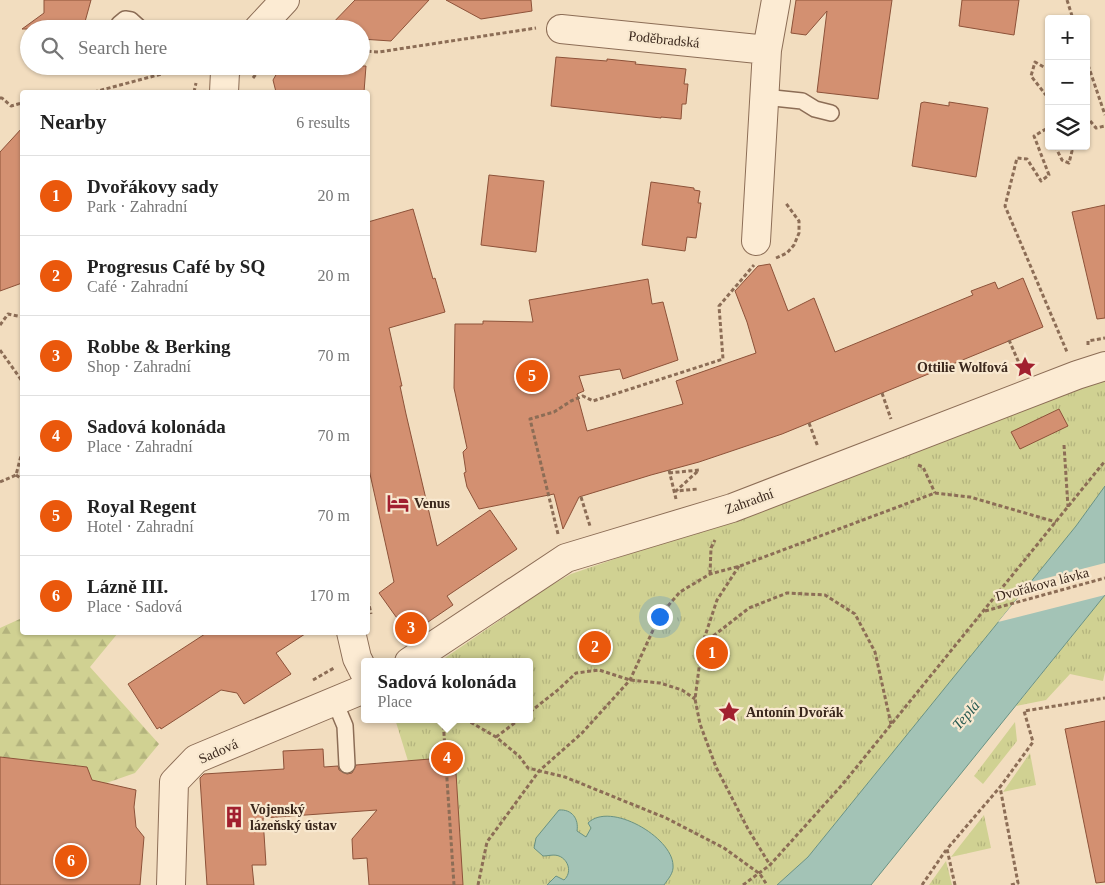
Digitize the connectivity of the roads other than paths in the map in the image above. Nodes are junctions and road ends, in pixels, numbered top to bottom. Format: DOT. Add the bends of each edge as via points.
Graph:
graph roads {
  1 [pos="285,0"];
  2 [pos="776,0"];
  3 [pos="266,20"];
  4 [pos="561,29"];
  5 [pos="767,50"];
  6 [pos="764,97"];
  7 [pos="831,113"];
  8 [pos="756,253"];
  9 [pos="1105,366"];
  10 [pos="352,635"];
  11 [pos="415,658"];
  12 [pos="361,666"];
  13 [pos="361,691"];
  14 [pos="335,702"];
  15 [pos="347,765"];
  16 [pos="171,885"];
  1 -- 3 [label="street"];
  2 -- 5 [label="street"];
  4 -- 5 [label="street, Poděbradská"];
  5 -- 6 [label="street"];
  6 -- 7 [label="lane" via="802,101"];
  6 -- 8 [label="street"];
  9 -- 11 [label="street, Zahradní" via="732,508 566,558"];
  10 -- 12 [label="street"];
  13 -- 14 [label="street, Sadová"];
  14 -- 15 [label="lane" via="345,726"];
  14 -- 16 [label="street, Sadová" via="196,759 174,782"];
}
